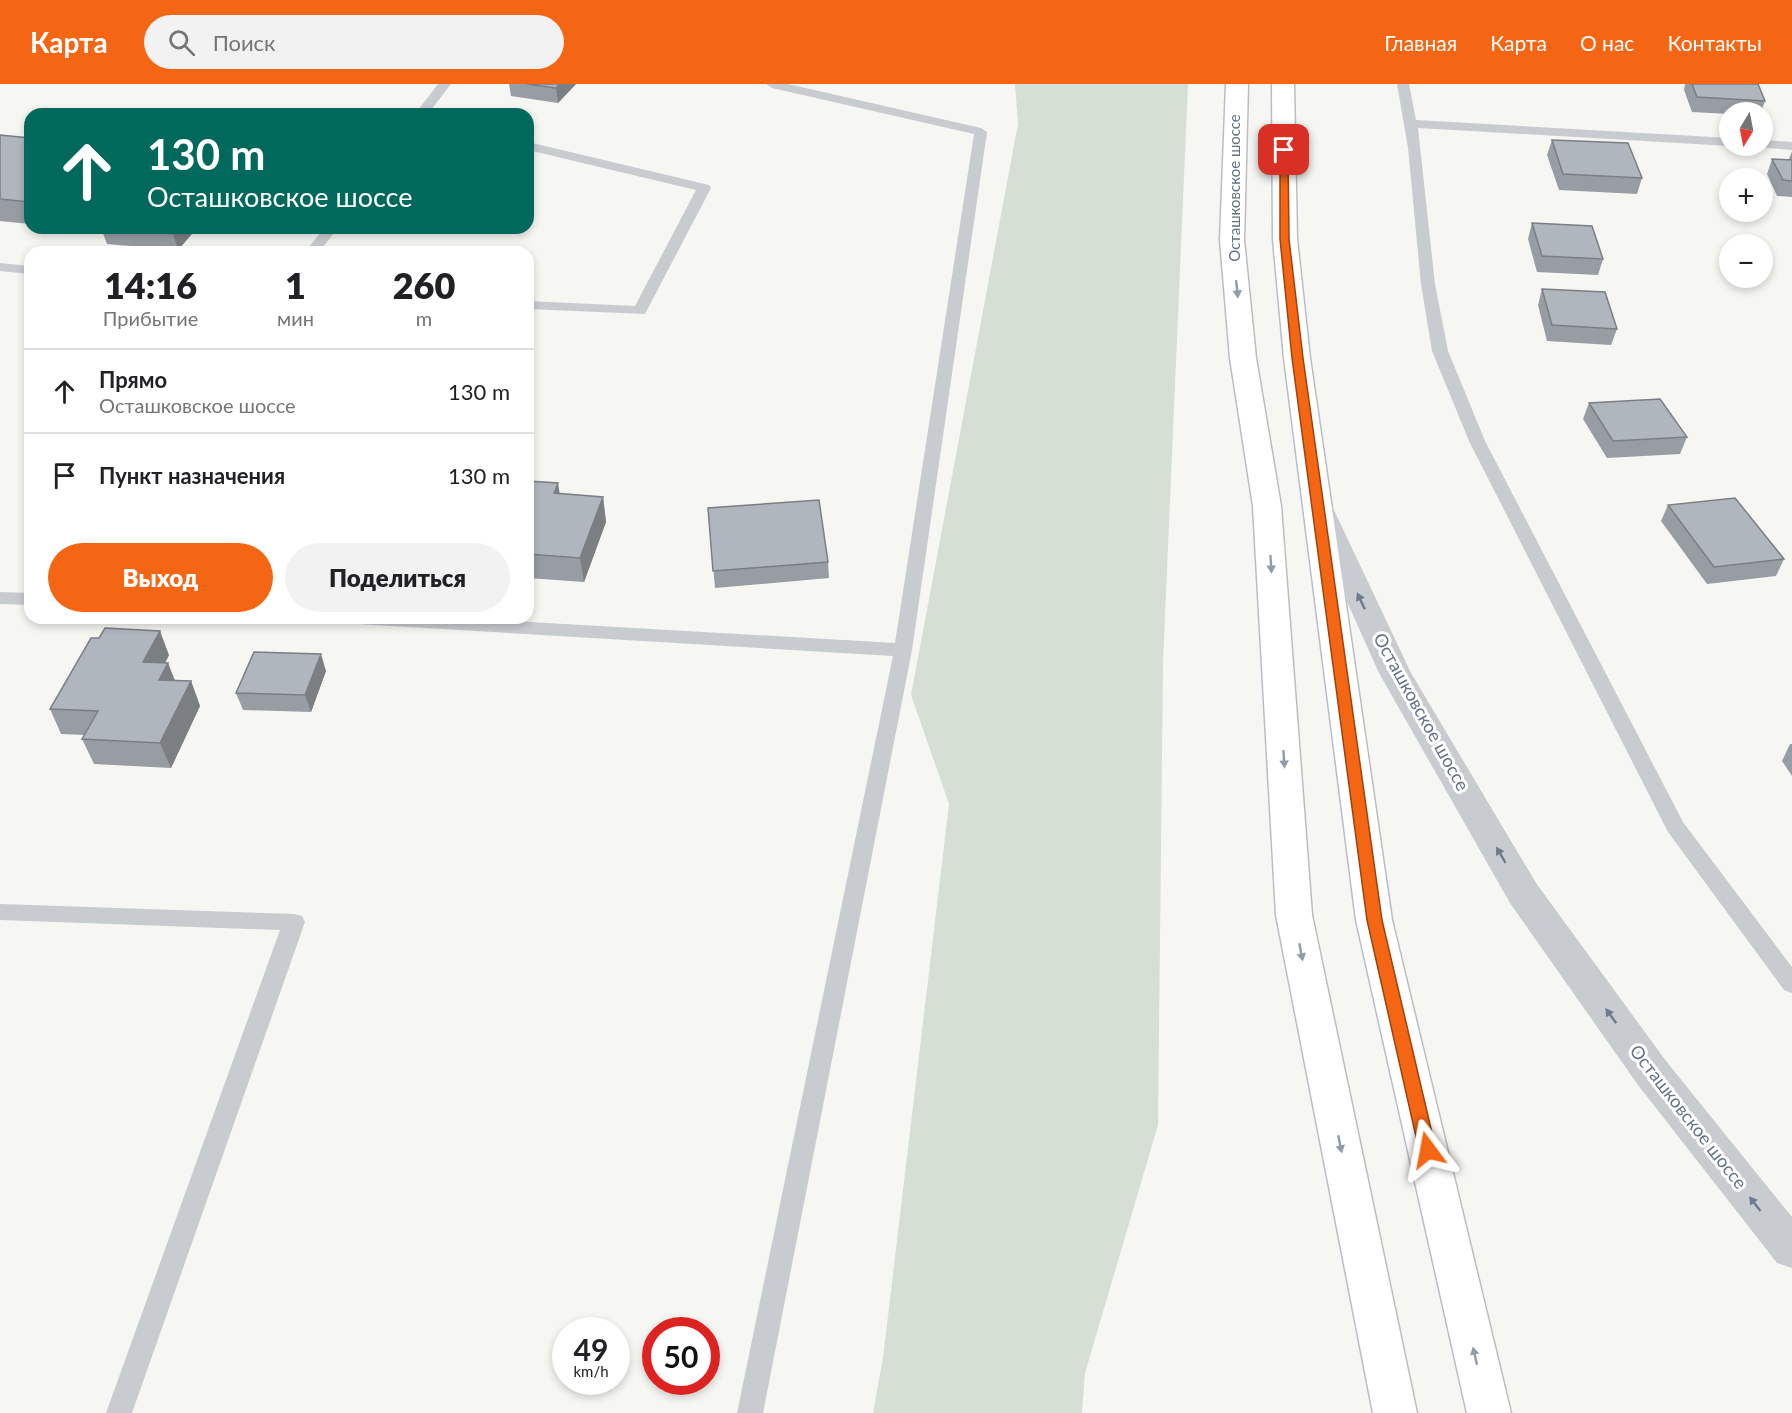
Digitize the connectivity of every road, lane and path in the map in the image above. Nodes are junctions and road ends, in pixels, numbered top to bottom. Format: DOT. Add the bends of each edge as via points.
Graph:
graph roads {
  1 [pos="445,84"];
  2 [pos="772,84"];
  3 [pos="1237,84"];
  4 [pos="1283,84"];
  5 [pos="1403,84"];
  6 [pos="427,108"];
  7 [pos="1411,124"];
  8 [pos="1719,141"];
  9 [pos="1773,145"];
  10 [pos="1792,146"];
  11 [pos="534,147"];
  12 [pos="326,234"];
  13 [pos="317,246"];
  14 [pos="0,267"];
  15 [pos="24,269"];
  16 [pos="534,305"];
  17 [pos="1318,507"];
  18 [pos="24,596"];
  19 [pos="0,598"];
  20 [pos="460,624"];
  21 [pos="903,650"];
  22 [pos="0,912"];
  23 [pos="1792,984"];
  24 [pos="1792,1249"];
  25 [pos="119,1413"];
  26 [pos="750,1413"];
  27 [pos="1395,1413"];
  28 [pos="1489,1413"];
  1 -- 6 [label="lane"];
  2 -- 21 [label="lane" via="981,132"];
  3 -- 27 [label="main road, Осташковское шоссе, one-way" via="1232,240 1243,358 1267,506 1294,915"];
  4 -- 17 [label="main road, Осташковское шоссе" via="1284,239"];
  5 -- 7 [label="lane"];
  7 -- 8 [label="lane"];
  7 -- 23 [label="lane" via="1428,284 1440,351 1477,441 1676,827"];
  9 -- 10 [label="lane"];
  11 -- 16 [label="lane" via="704,188 640,311"];
  12 -- 13 [label="lane"];
  14 -- 15 [label="lane"];
  24 -- 17 [label="street, Осташковское шоссе, one-way" via="1652,1073 1523,893 1395,673"];
  28 -- 17 [label="main road, one-way" via="1374,920"];
  18 -- 19 [label="lane"];
  20 -- 21 [label="lane"];
  21 -- 26 [label="lane"];
  22 -- 25 [label="lane" via="294,922"];
}
